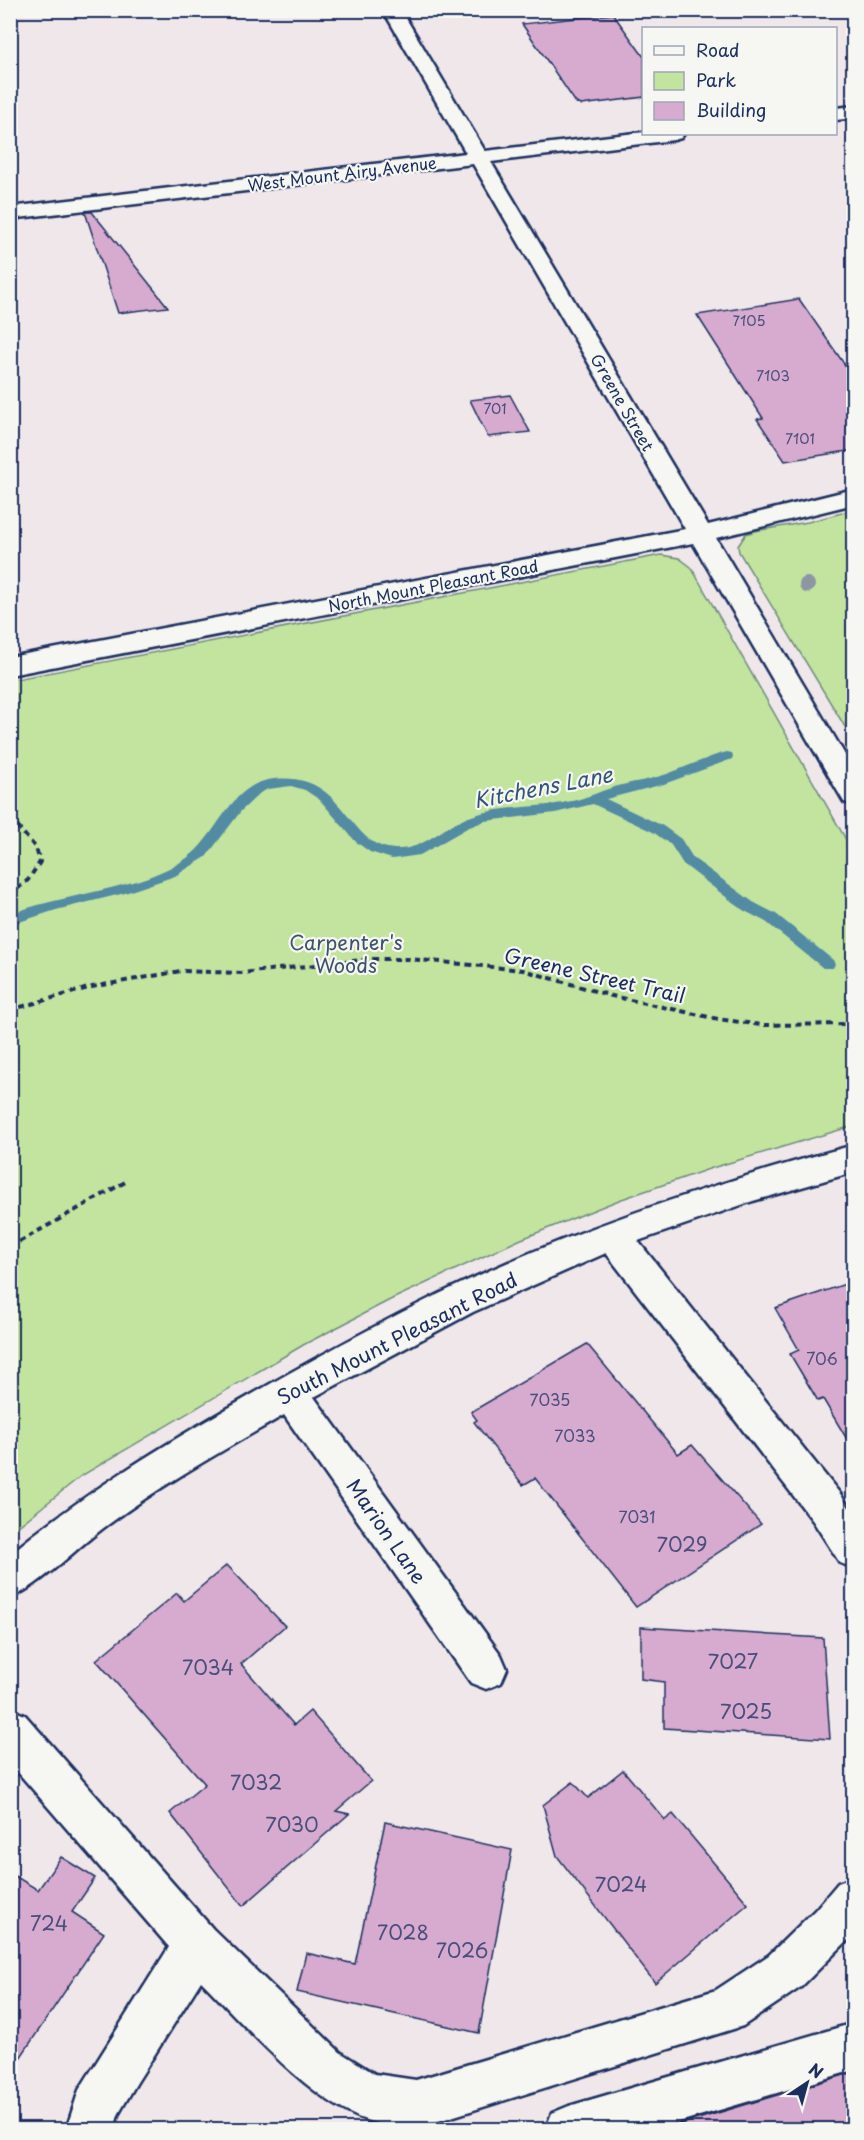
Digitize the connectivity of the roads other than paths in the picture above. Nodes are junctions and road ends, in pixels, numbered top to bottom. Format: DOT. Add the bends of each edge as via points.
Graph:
graph roads {
  1 [pos="392,10"];
  2 [pos="854,112"];
  3 [pos="837,114"];
  4 [pos="666,135"];
  5 [pos="479,157"];
  6 [pos="10,213"];
  7 [pos="854,496"];
  8 [pos="700,534"];
  9 [pos="10,666"];
  10 [pos="854,795"];
  11 [pos="854,1158"];
  12 [pos="614,1237"];
  13 [pos="289,1392"];
  14 [pos="854,1550"];
  15 [pos="10,1578"];
  16 [pos="486,1669"];
  17 [pos="10,1730"];
  18 [pos="854,1899"];
  19 [pos="197,1945"];
  20 [pos="854,2046"];
  21 [pos="90,2130"];
  22 [pos="569,2130"];
  1 -- 5 [label="street, Greene Street"];
  2 -- 3 [label="street"];
  4 -- 5 [label="street, West Mount Airy Avenue"];
  5 -- 6 [label="street, West Mount Airy Avenue"];
  5 -- 8 [label="street, Greene Street"];
  7 -- 8 [label="street, North Mount Pleasant Road"];
  8 -- 9 [label="street, North Mount Pleasant Road"];
  8 -- 10 [label="street, Greene Street"];
  11 -- 12 [label="street, South Mount Pleasant Road" via="773,1179"];
  12 -- 13 [label="street, South Mount Pleasant Road" via="460,1301"];
  12 -- 14 [label="street" via="827,1508"];
  13 -- 15 [label="street, South Mount Pleasant Road" via="107,1503"];
  13 -- 16 [label="street, Marion Lane"];
  17 -- 19 [label="street"];
  18 -- 19 [label="street" via="785,1971 727,2010 416,2104 368,2097 323,2069"];
  19 -- 21 [label="street" via="96,2107"];
  20 -- 22 [label="street"];
}
